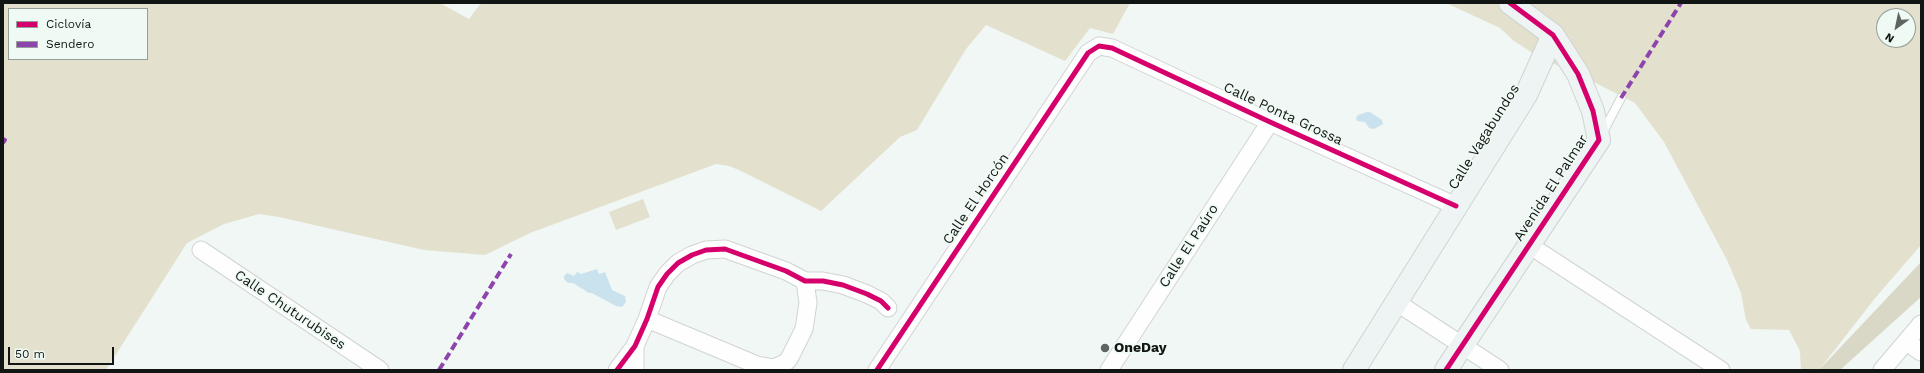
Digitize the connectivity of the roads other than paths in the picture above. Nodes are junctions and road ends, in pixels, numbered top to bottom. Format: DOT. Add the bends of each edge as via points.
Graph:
graph roads {
  1 [pos="1510,3"];
  2 [pos="1553,35"];
  3 [pos="1099,46"];
  4 [pos="1621,98"];
  5 [pos="1270,122"];
  6 [pos="1599,140"];
  7 [pos="1456,206"];
  8 [pos="1529,245"];
  9 [pos="201,250"];
  10 [pos="805,281"];
  11 [pos="1396,302"];
  12 [pos="888,308"];
  13 [pos="648,319"];
  14 [pos="1921,324"];
  15 [pos="1907,342"];
  16 [pos="1462,345"];
  17 [pos="1921,352"];
  18 [pos="624,368"];
  19 [pos="380,370"];
  20 [pos="877,370"];
  21 [pos="1109,370"];
  22 [pos="1354,370"];
  23 [pos="1446,370"];
  24 [pos="1500,370"];
  25 [pos="1721,370"];
  26 [pos="1882,370"];
  1 -- 2 [label="street, Avenida El Palmar"];
  2 -- 6 [label="street, Avenida El Palmar" via="1578,74 1593,111"];
  2 -- 7 [label="street, Calle Vagabundos" via="1526,95"];
  3 -- 5 [label="street, Calle Ponta Grossa" via="1112,48"];
  3 -- 20 [label="street, Calle El Horcón" via="1088,53"];
  4 -- 6 [label="lane"];
  5 -- 7 [label="street, Calle Ponta Grossa"];
  5 -- 21 [label="street, Calle El Paúro"];
  6 -- 8 [label="street, Avenida El Palmar"];
  7 -- 11 [label="street, Calle Vagabundos"];
  8 -- 16 [label="street, Avenida El Palmar"];
  8 -- 25 [label="street"];
  9 -- 19 [label="street, Calle Chuturubises"];
  10 -- 12 [label="street" via="843,285 867,294"];
  10 -- 13 [label="street" via="786,271 725,249 706,250 685,259 667,274 658,287"];
  10 -- 13 [label="street" via="808,303 804,330 789,359 774,368 757,366"];
  11 -- 16 [label="street"];
  11 -- 22 [label="street, Calle Vagabundos"];
  13 -- 18 [label="street"];
  14 -- 15 [label="street"];
  15 -- 17 [label="street"];
  15 -- 26 [label="street"];
  16 -- 23 [label="street, Avenida El Palmar"];
  16 -- 24 [label="street"];
}
